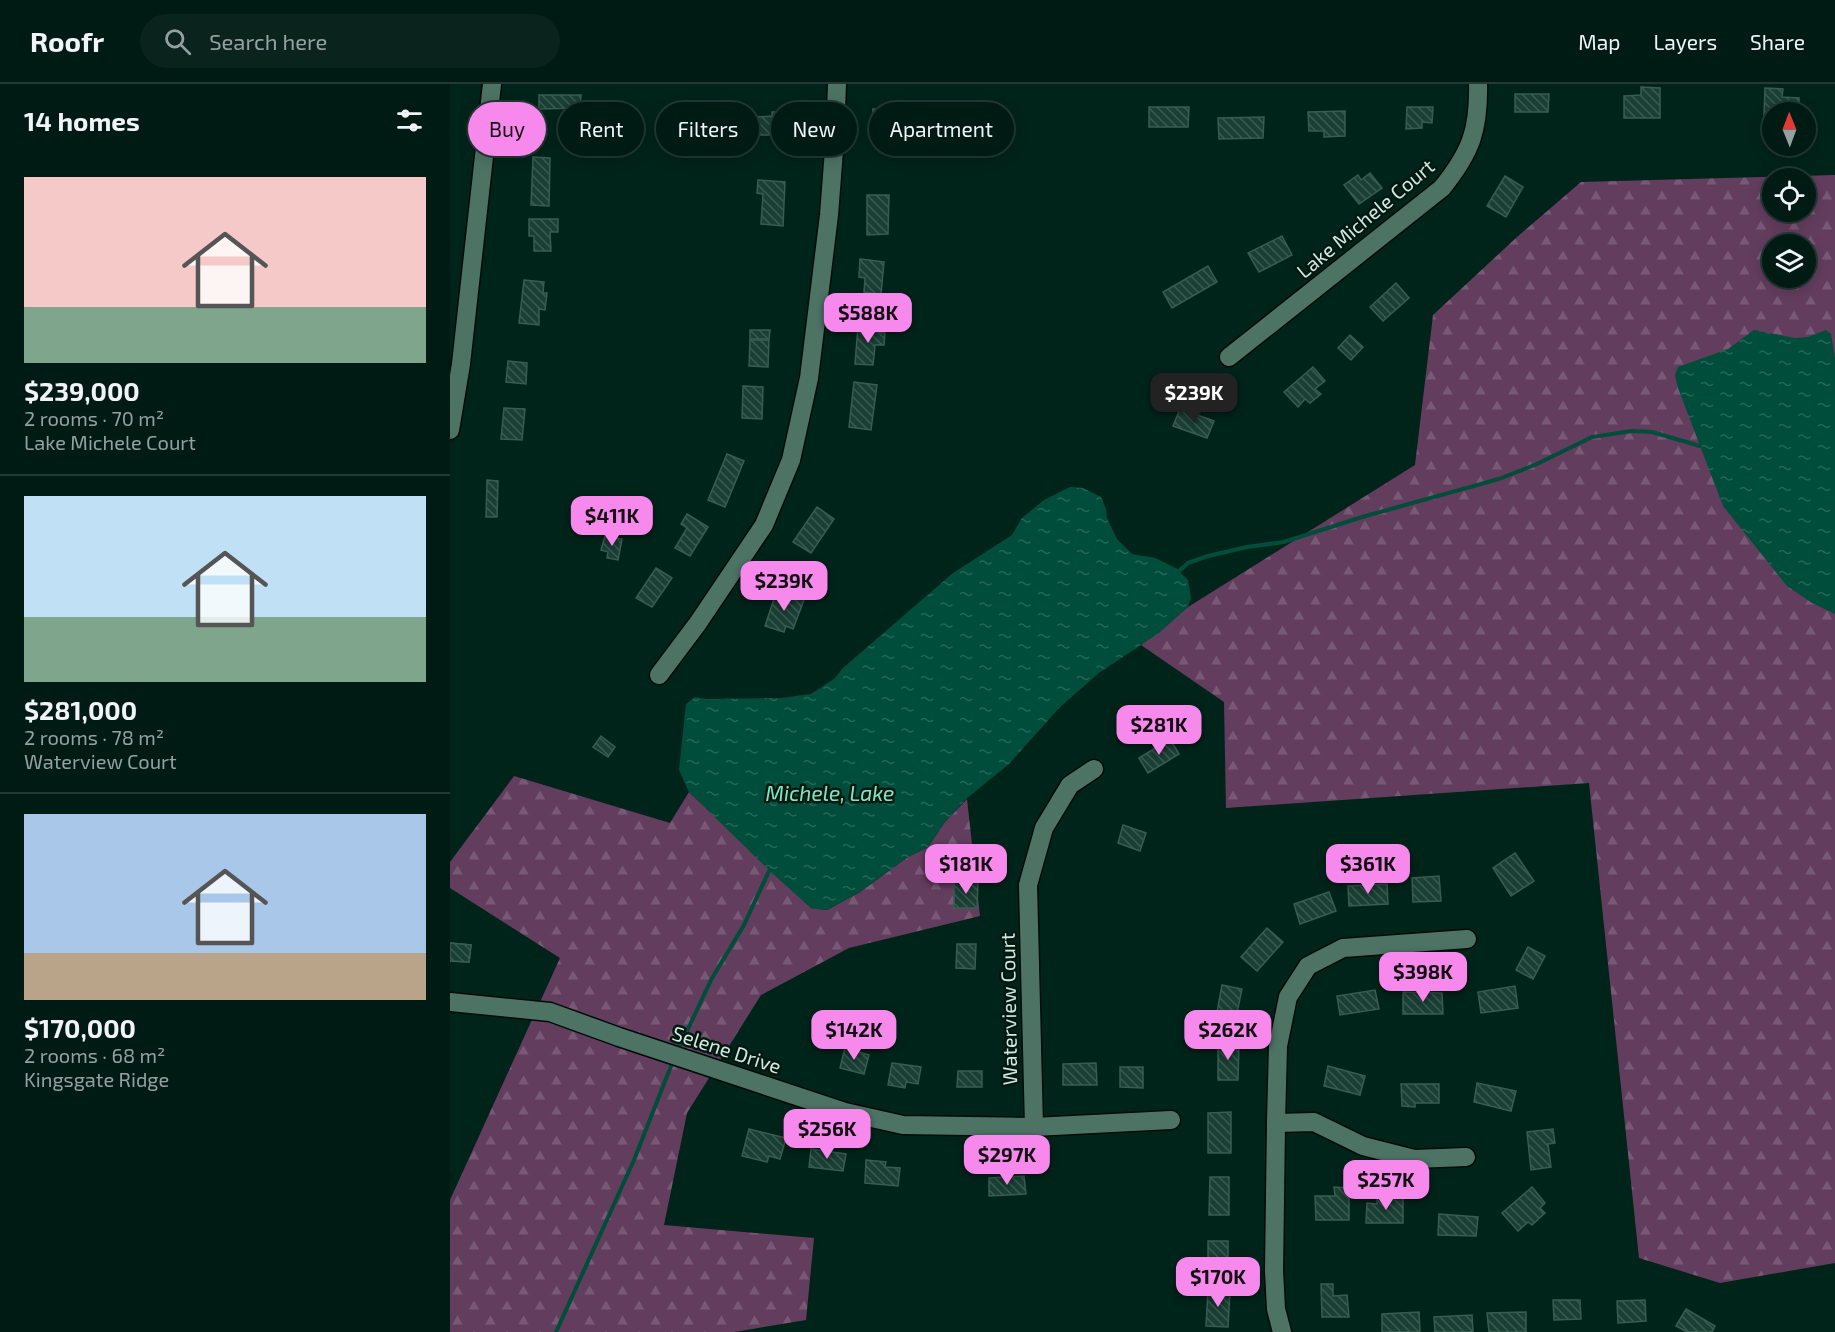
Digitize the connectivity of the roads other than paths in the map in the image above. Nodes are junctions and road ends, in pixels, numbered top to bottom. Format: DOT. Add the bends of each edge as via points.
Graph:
graph roads {
  1 [pos="492,84"];
  2 [pos="837,84"];
  3 [pos="1478,84"];
  4 [pos="1229,357"];
  5 [pos="450,430"];
  6 [pos="659,675"];
  7 [pos="1094,770"];
  8 [pos="1467,939"];
  9 [pos="450,1002"];
  10 [pos="1172,1120"];
  11 [pos="1276,1123"];
  12 [pos="1034,1126"];
  13 [pos="1466,1157"];
  14 [pos="1282,1332"];
  1 -- 5 [label="street"];
  2 -- 6 [label="street" via="829,215 809,378 792,460 764,525"];
  3 -- 4 [label="street, Lake Michele Court" via="1478,108 1469,147 1442,188"];
  7 -- 12 [label="street, Waterview Court" via="1070,785 1044,828 1028,885"];
  8 -- 11 [label="street" via="1343,948 1308,966 1288,997 1278,1046"];
  9 -- 12 [label="street, Selene Drive" via="550,1012 844,1112 903,1125"];
  10 -- 12 [label="street, Selene Drive"];
  11 -- 13 [label="street" via="1314,1122 1363,1146 1414,1159"];
  11 -- 14 [label="street" via="1274,1271"];
}
